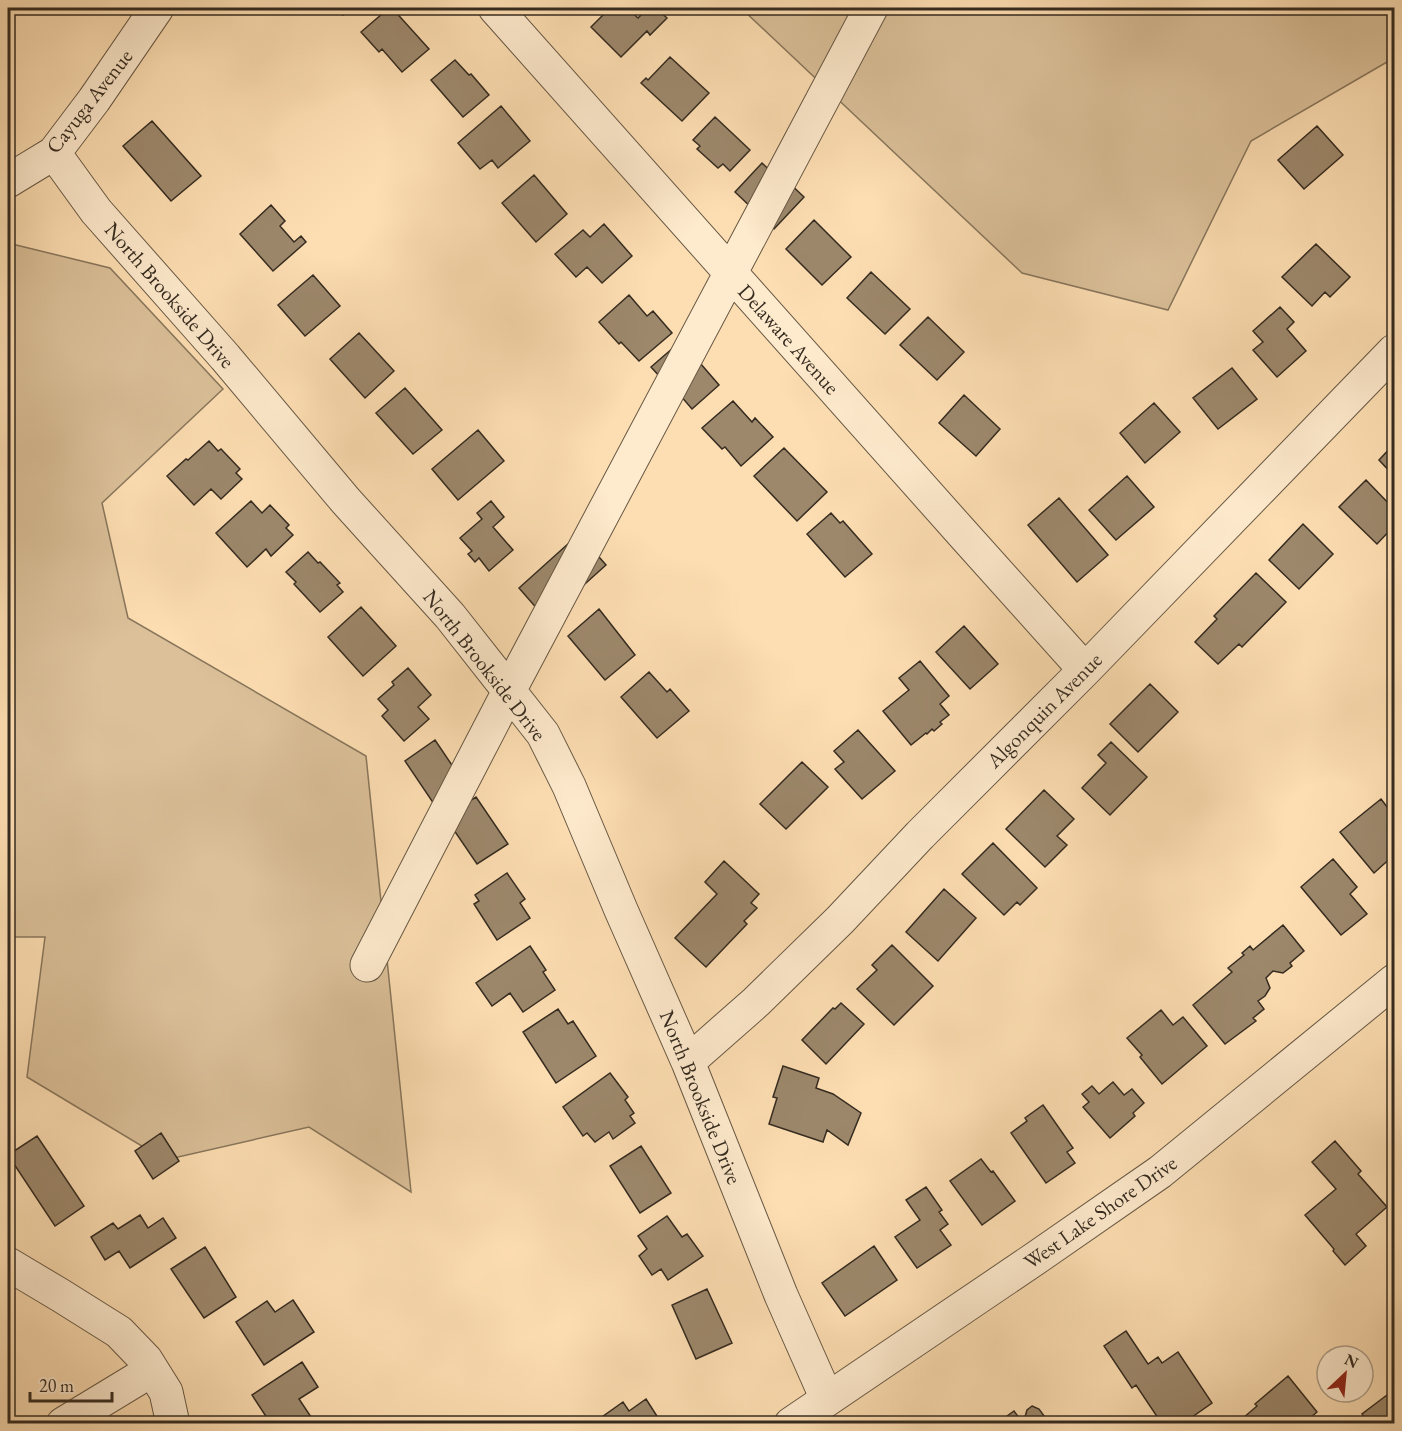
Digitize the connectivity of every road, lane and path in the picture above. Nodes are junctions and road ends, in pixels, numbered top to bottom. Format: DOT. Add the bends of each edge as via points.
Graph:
graph roads {
  1 [pos="157,8"];
  2 [pos="495,8"];
  3 [pos="871,8"];
  4 [pos="54,153"];
  5 [pos="8,181"];
  6 [pos="730,272"];
  7 [pos="1395,351"];
  8 [pos="1085,670"];
  9 [pos="509,691"];
  10 [pos="367,965"];
  11 [pos="1395,981"];
  12 [pos="688,1062"];
  13 [pos="8,1264"];
  14 [pos="152,1370"];
  15 [pos="827,1399"];
  16 [pos="63,1424"];
  17 [pos="172,1424"];
  18 [pos="791,1424"];
  1 -- 4 [label="street, Cayuga Avenue"];
  2 -- 6 [label="street, Delaware Avenue"];
  3 -- 6 [label="street"];
  4 -- 5 [label="street, Cayuga Avenue"];
  4 -- 9 [label="street, North Brookside Drive" via="96,211 450,616"];
  6 -- 8 [label="street, Delaware Avenue"];
  6 -- 9 [label="street"];
  7 -- 8 [label="street, Algonquin Avenue"];
  8 -- 12 [label="street, Algonquin Avenue" via="840,920"];
  9 -- 10 [label="street"];
  9 -- 12 [label="street, North Brookside Drive" via="543,734 569,786"];
  11 -- 15 [label="street, West Lake Shore Drive" via="1160,1172"];
  12 -- 15 [label="street, North Brookside Drive"];
  13 -- 14 [label="street" via="118,1332"];
  14 -- 16 [label="street"];
  14 -- 17 [label="street" via="166,1392"];
  15 -- 18 [label="street, West Lake Shore Drive"];
}
